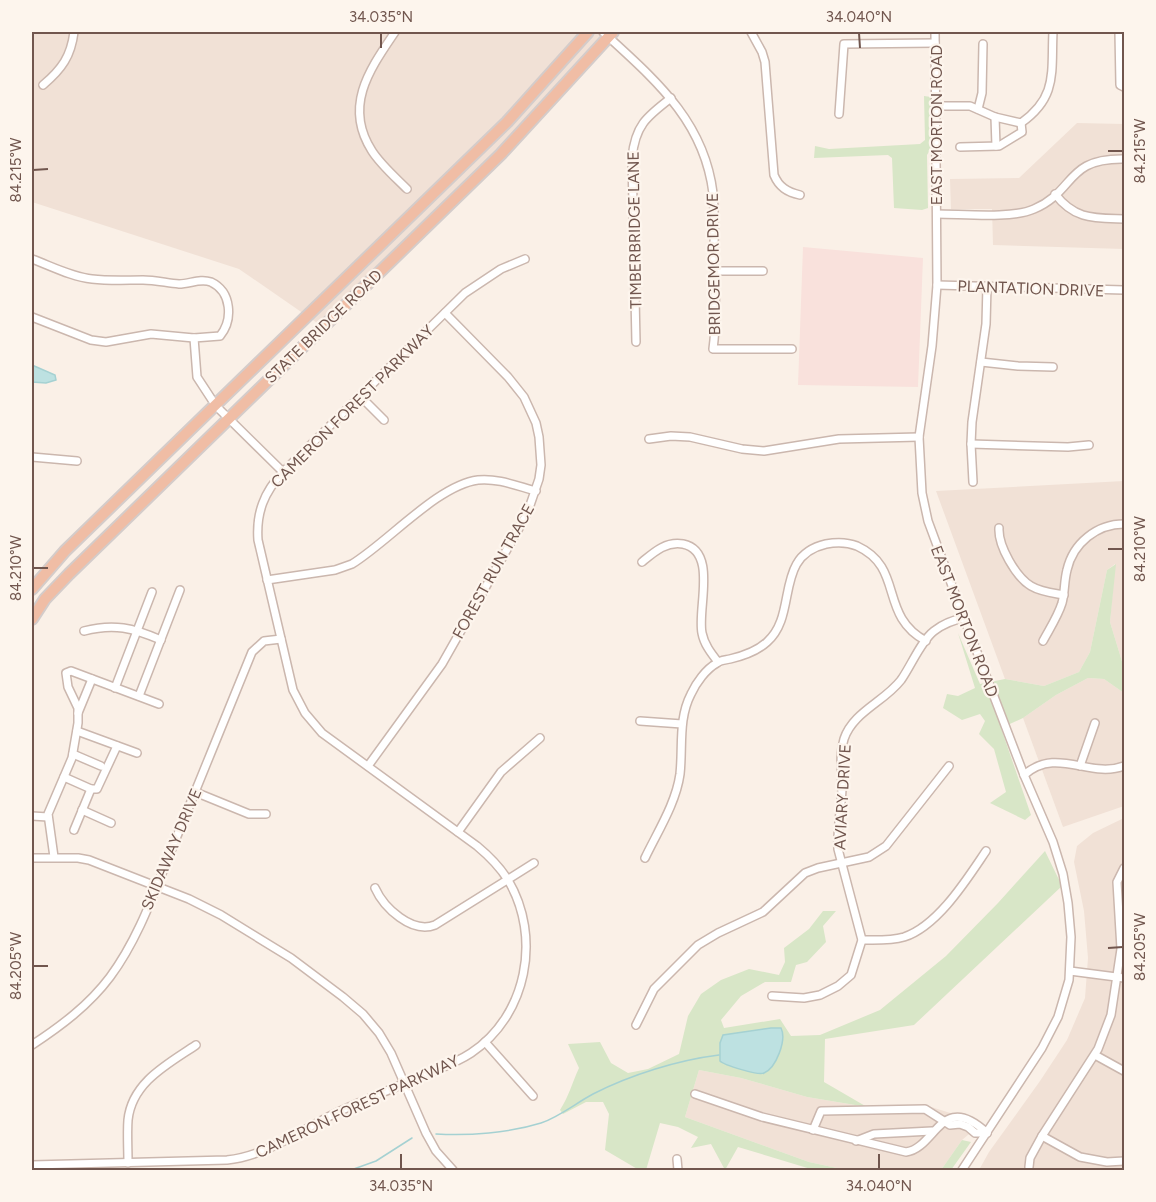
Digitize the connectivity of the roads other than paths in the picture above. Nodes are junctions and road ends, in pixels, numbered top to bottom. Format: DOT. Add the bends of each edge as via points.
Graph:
graph roads {
  1 [pos="74,32"];
  2 [pos="395,32"];
  3 [pos="588,32"];
  4 [pos="751,32"];
  5 [pos="935,32"];
  6 [pos="1053,32"];
  7 [pos="1119,32"];
  8 [pos="608,33"];
  9 [pos="935,43"];
  10 [pos="983,45"];
  11 [pos="43,85"];
  12 [pos="1125,87"];
  13 [pos="670,98"];
  14 [pos="936,106"];
  15 [pos="978,109"];
  16 [pos="839,114"];
  17 [pos="995,117"];
  18 [pos="1021,123"];
  19 [pos="996,146"];
  20 [pos="960,147"];
  21 [pos="1125,159"];
  22 [pos="407,189"];
  23 [pos="1055,194"];
  24 [pos="800,195"];
  25 [pos="937,214"];
  26 [pos="1125,219"];
  27 [pos="32,259"];
  28 [pos="525,259"];
  29 [pos="763,270"];
  30 [pos="714,272"];
  31 [pos="937,285"];
  32 [pos="987,286"];
  33 [pos="1125,290"];
  34 [pos="445,313"];
  35 [pos="32,317"];
  36 [pos="194,338"];
  37 [pos="636,342"];
  38 [pos="792,349"];
  39 [pos="981,362"];
  40 [pos="1053,367"];
  41 [pos="360,396"];
  42 [pos="214,403"];
  43 [pos="229,417"];
  44 [pos="384,420"];
  45 [pos="918,437"];
  46 [pos="649,439"];
  47 [pos="971,444"];
  48 [pos="1089,445"];
  49 [pos="32,457"];
  50 [pos="77,461"];
  51 [pos="283,472"];
  52 [pos="973,482"];
  53 [pos="536,491"];
  54 [pos="1125,524"];
  55 [pos="999,528"];
  56 [pos="642,562"];
  57 [pos="267,580"];
  58 [pos="32,589"];
  59 [pos="180,590"];
  60 [pos="152,592"];
  61 [pos="1064,595"];
  62 [pos="964,618"];
  63 [pos="32,619"];
  64 [pos="137,630"];
  65 [pos="84,631"];
  66 [pos="280,639"];
  67 [pos="161,640"];
  68 [pos="926,641"];
  69 [pos="1043,641"];
  70 [pos="718,662"];
  71 [pos="92,679"];
  72 [pos="115,688"];
  73 [pos="139,696"];
  74 [pos="159,704"];
  75 [pos="78,713"];
  76 [pos="640,721"];
  77 [pos="1095,723"];
  78 [pos="682,724"];
  79 [pos="77,731"];
  80 [pos="540,738"];
  81 [pos="117,746"];
  82 [pos="136,753"];
  83 [pos="73,754"];
  84 [pos="101,766"];
  85 [pos="368,766"];
  86 [pos="949,766"];
  87 [pos="1080,766"];
  88 [pos="1125,766"];
  89 [pos="1024,775"];
  90 [pos="64,777"];
  91 [pos="91,789"];
  92 [pos="195,792"];
  93 [pos="82,810"];
  94 [pos="266,814"];
  95 [pos="32,816"];
  96 [pos="48,817"];
  97 [pos="111,823"];
  98 [pos="74,830"];
  99 [pos="458,832"];
  100 [pos="986,851"];
  101 [pos="54,857"];
  102 [pos="32,858"];
  103 [pos="645,858"];
  104 [pos="534,863"];
  105 [pos="841,863"];
  106 [pos="1125,868"];
  107 [pos="508,880"];
  108 [pos="156,887"];
  109 [pos="375,888"];
  110 [pos="862,939"];
  111 [pos="1070,970"];
  112 [pos="1121,977"];
  113 [pos="772,996"];
  114 [pos="636,1025"];
  115 [pos="32,1034"];
  116 [pos="485,1042"];
  117 [pos="34,1043"];
  118 [pos="196,1045"];
  119 [pos="1095,1055"];
  120 [pos="1125,1071"];
  121 [pos="404,1084"];
  122 [pos="695,1094"];
  123 [pos="533,1096"];
  124 [pos="944,1121"];
  125 [pos="813,1130"];
  126 [pos="932,1131"];
  127 [pos="987,1133"];
  128 [pos="1042,1136"];
  129 [pos="856,1141"];
  130 [pos="678,1159"];
  131 [pos="1125,1161"];
  132 [pos="128,1162"];
  133 [pos="32,1165"];
  134 [pos="1029,1167"];
  135 [pos="453,1170"];
  136 [pos="678,1170"];
  137 [pos="963,1170"];
  1 -- 11 [label="street" via="64,63"];
  2 -- 22 [label="street" via="366,78 360,119 373,152"];
  3 -- 42 [label="highway, STATE BRIDGE ROAD" via="507,122"];
  4 -- 24 [label="street" via="766,69 774,175 782,187"];
  5 -- 9 [label="street, EAST MORTON ROAD"];
  6 -- 18 [label="street" via="1047,96"];
  7 -- 12 [label="street" via="1120,85"];
  8 -- 13 [label="street, BRIDGEMOR DRIVE"];
  8 -- 43 [label="highway, STATE BRIDGE ROAD" via="501,154"];
  9 -- 14 [label="street, EAST MORTON ROAD"];
  9 -- 16 [label="street" via="844,44"];
  10 -- 15 [label="street"];
  13 -- 30 [label="street, BRIDGEMOR DRIVE" via="698,138 709,175"];
  13 -- 37 [label="street, TIMBERBRIDGE LANE" via="649,114 638,128 633,145"];
  14 -- 15 [label="street"];
  14 -- 25 [label="street, EAST MORTON ROAD"];
  15 -- 17 [label="street"];
  17 -- 18 [label="street"];
  17 -- 19 [label="street"];
  18 -- 19 [label="street" via="1022,132"];
  19 -- 20 [label="street"];
  21 -- 23 [label="street" via="1093,162 1076,172"];
  23 -- 25 [label="street" via="1022,213"];
  23 -- 26 [label="street" via="1083,216"];
  25 -- 31 [label="street, EAST MORTON ROAD"];
  27 -- 36 [label="street" via="91,279 213,283 224,293 228,304 227,327 220,336"];
  28 -- 34 [label="street, CAMERON FOREST PARKWAY" via="482,280"];
  29 -- 30 [label="street"];
  30 -- 38 [label="street, BRIDGEMOR DRIVE" via="713,349"];
  31 -- 32 [label="street, PLANTATION DRIVE"];
  31 -- 45 [label="street, EAST MORTON ROAD"];
  32 -- 33 [label="street, PLANTATION DRIVE"];
  32 -- 39 [label="street"];
  34 -- 41 [label="street, CAMERON FOREST PARKWAY"];
  34 -- 53 [label="street, FOREST RUN TRACE" via="519,383 539,437 541,465"];
  35 -- 36 [label="street" via="106,342 140,334"];
  36 -- 42 [label="street" via="197,377"];
  39 -- 40 [label="street"];
  39 -- 47 [label="street"];
  41 -- 44 [label="street"];
  41 -- 51 [label="street, CAMERON FOREST PARKWAY"];
  42 -- 43 [label="street"];
  42 -- 58 [label="highway, STATE BRIDGE ROAD"];
  43 -- 51 [label="street"];
  43 -- 63 [label="highway, STATE BRIDGE ROAD" via="69,574"];
  45 -- 46 [label="street" via="838,439 764,452 690,437"];
  45 -- 62 [label="street, EAST MORTON ROAD" via="928,521"];
  47 -- 48 [label="street"];
  47 -- 52 [label="street"];
  49 -- 50 [label="street"];
  51 -- 57 [label="street, CAMERON FOREST PARKWAY" via="266,492 258,518 258,540"];
  53 -- 57 [label="street" via="493,480 463,483 352,564"];
  53 -- 85 [label="street, FOREST RUN TRACE" via="527,514 442,664"];
  54 -- 61 [label="street" via="1098,530 1077,548 1066,572"];
  55 -- 61 [label="street" via="1000,544 1023,579 1038,589"];
  56 -- 70 [label="street" via="671,544 688,546 701,557 702,632"];
  57 -- 66 [label="street, CAMERON FOREST PARKWAY"];
  59 -- 67 [label="street"];
  60 -- 64 [label="street"];
  61 -- 69 [label="street"];
  62 -- 68 [label="street, AVIARY DRIVE" via="933,632"];
  62 -- 89 [label="street, EAST MORTON ROAD"];
  64 -- 65 [label="street" via="110,626"];
  64 -- 67 [label="street"];
  64 -- 72 [label="street"];
  66 -- 85 [label="street, CAMERON FOREST PARKWAY" via="293,690 305,713 322,733"];
  66 -- 92 [label="street, SKIDAWAY DRIVE" via="264,641 252,652"];
  67 -- 73 [label="street"];
  68 -- 70 [label="street" via="900,618 888,577 877,560 856,546 833,542 813,548 796,563 789,576 781,624 774,635 757,650"];
  68 -- 105 [label="street, AVIARY DRIVE" via="900,681 856,719 845,736 837,834"];
  70 -- 78 [label="street" via="691,692"];
  71 -- 72 [label="street"];
  71 -- 75 [label="street"];
  71 -- 75 [label="street" via="67,672"];
  72 -- 73 [label="street"];
  73 -- 74 [label="street"];
  75 -- 79 [label="street"];
  76 -- 78 [label="street"];
  77 -- 87 [label="street"];
  78 -- 103 [label="street" via="677,790"];
  79 -- 81 [label="street"];
  79 -- 83 [label="street"];
  80 -- 99 [label="street" via="501,772"];
  81 -- 82 [label="street"];
  81 -- 91 [label="street" via="99,786"];
  83 -- 84 [label="street"];
  83 -- 90 [label="street"];
  85 -- 99 [label="street, CAMERON FOREST PARKWAY"];
  86 -- 105 [label="street" via="886,846 869,857"];
  87 -- 88 [label="street"];
  87 -- 89 [label="street" via="1049,762"];
  89 -- 111 [label="street, EAST MORTON ROAD" via="1063,874 1071,931"];
  90 -- 91 [label="street"];
  90 -- 96 [label="street"];
  91 -- 93 [label="street"];
  92 -- 94 [label="street" via="249,814"];
  92 -- 108 [label="street, SKIDAWAY DRIVE"];
  93 -- 97 [label="street"];
  93 -- 98 [label="street"];
  95 -- 96 [label="street"];
  96 -- 101 [label="street"];
  99 -- 107 [label="street, CAMERON FOREST PARKWAY" via="487,855"];
  100 -- 110 [label="street" via="945,906 917,931 885,940"];
  101 -- 102 [label="street"];
  101 -- 108 [label="street" via="89,860"];
  104 -- 107 [label="street"];
  105 -- 110 [label="street, AVIARY DRIVE"];
  105 -- 114 [label="street" via="806,873 763,912 698,945 654,989"];
  106 -- 112 [label="street" via="1117,882"];
  107 -- 109 [label="street" via="424,928 410,924 395,912 381,900"];
  107 -- 116 [label="street, CAMERON FOREST PARKWAY" via="524,922 525,966 512,1007"];
  108 -- 117 [label="street, SKIDAWAY DRIVE" via="132,942 109,978 77,1012"];
  108 -- 121 [label="street" via="221,915 291,958 343,997 379,1033"];
  110 -- 113 [label="street" via="851,975 838,986 804,998"];
  111 -- 112 [label="street"];
  111 -- 127 [label="street, EAST MORTON ROAD" via="1063,1005 1053,1028"];
  112 -- 119 [label="street"];
  115 -- 117 [label="street"];
  116 -- 121 [label="street, CAMERON FOREST PARKWAY" via="458,1061"];
  116 -- 123 [label="street"];
  118 -- 132 [label="street" via="153,1075 137,1093 128,1118"];
  119 -- 120 [label="street"];
  119 -- 128 [label="street"];
  121 -- 132 [label="street, CAMERON FOREST PARKWAY" via="248,1156"];
  121 -- 135 [label="street" via="431,1142"];
  122 -- 125 [label="street"];
  124 -- 125 [label="street" via="925,1109 824,1110"];
  124 -- 126 [label="street"];
  124 -- 127 [label="street" via="964,1119"];
  125 -- 129 [label="street"];
  126 -- 129 [label="street" via="874,1134"];
  126 -- 129 [label="street" via="909,1152"];
  127 -- 137 [label="street, EAST MORTON ROAD"];
  128 -- 131 [label="street" via="1080,1157"];
  128 -- 134 [label="street"];
  130 -- 136 [label="street"];
  132 -- 133 [label="street, CAMERON FOREST PARKWAY"];
}
